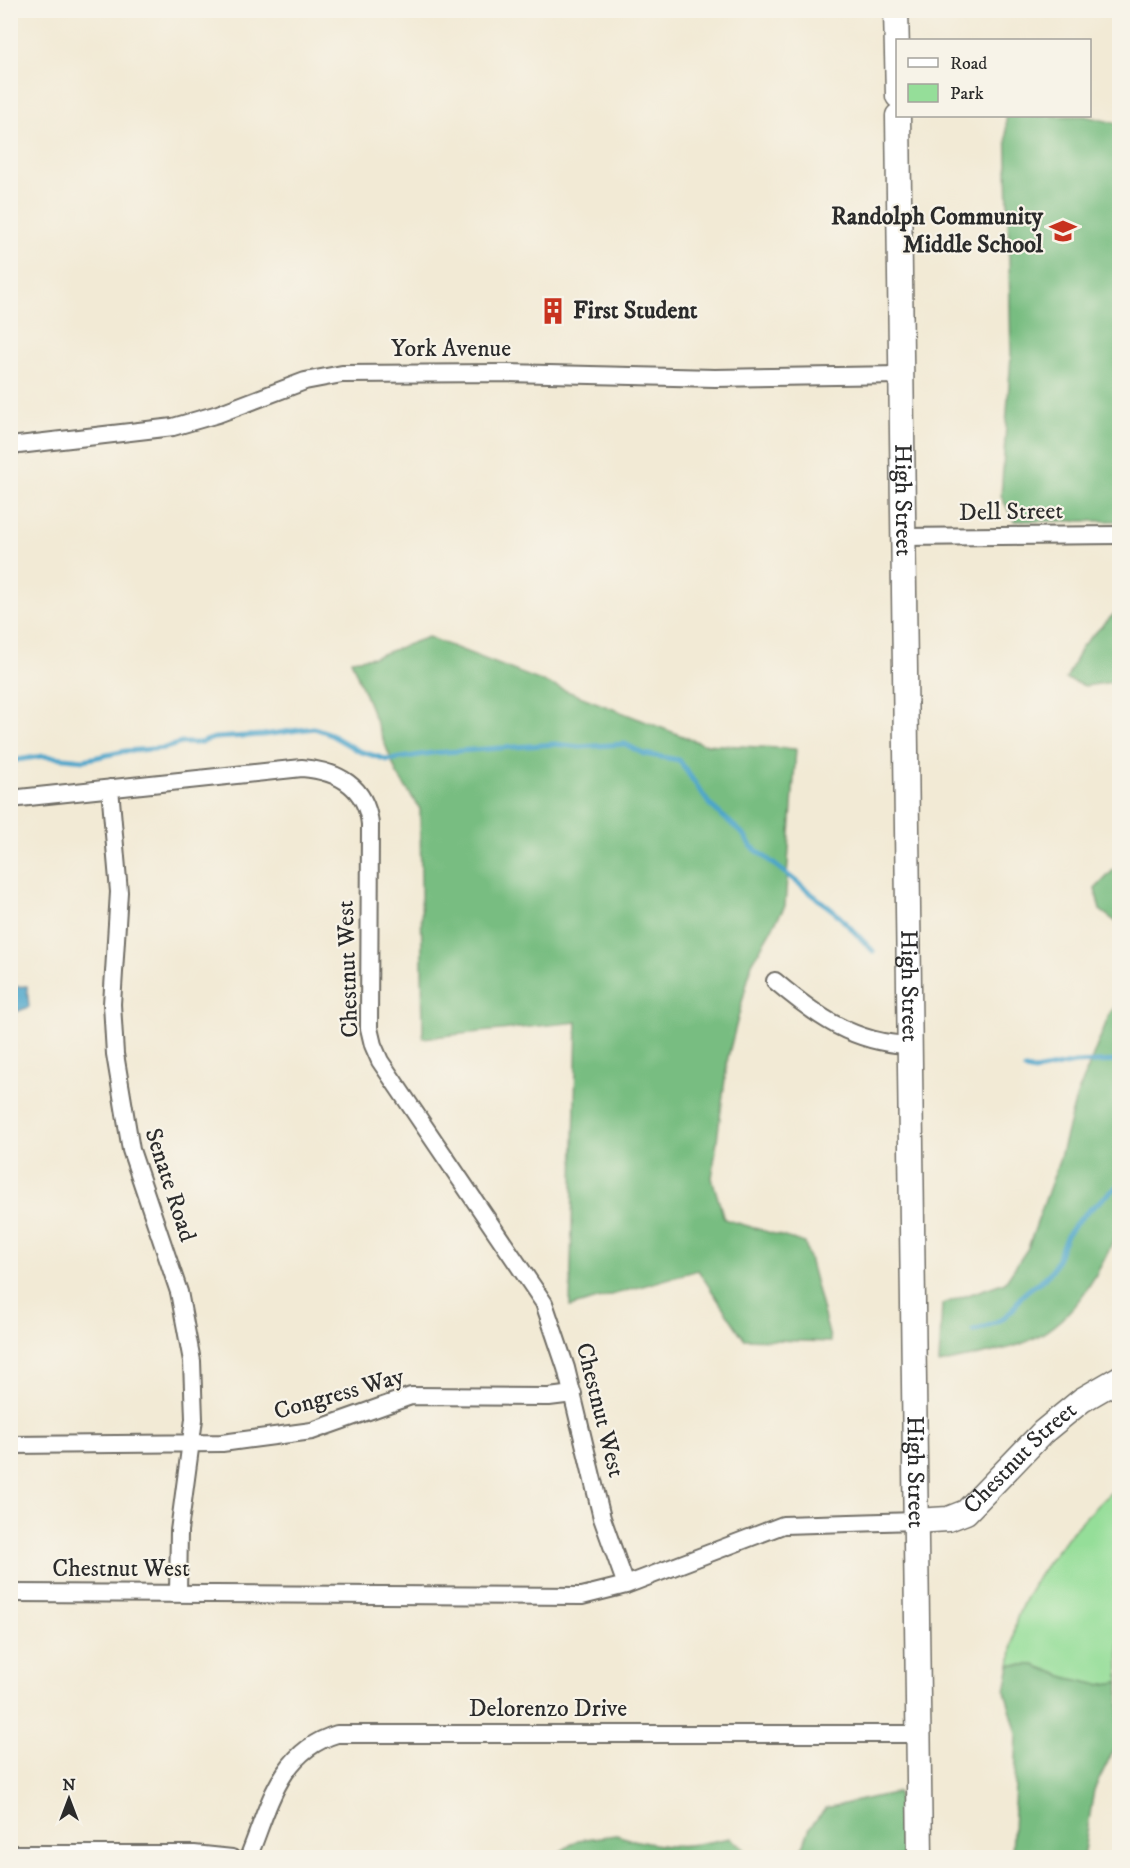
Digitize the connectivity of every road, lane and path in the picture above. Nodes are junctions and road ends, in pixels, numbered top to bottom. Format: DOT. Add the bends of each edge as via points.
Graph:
graph roads {
  1 [pos="896,10"];
  2 [pos="896,39"];
  3 [pos="898,117"];
  4 [pos="901,375"];
  5 [pos="10,446"];
  6 [pos="1119,535"];
  7 [pos="902,537"];
  8 [pos="110,788"];
  9 [pos="10,799"];
  10 [pos="776,981"];
  11 [pos="909,1045"];
  12 [pos="1119,1378"];
  13 [pos="573,1394"];
  14 [pos="10,1445"];
  15 [pos="190,1445"];
  16 [pos="916,1521"];
  17 [pos="626,1585"];
  18 [pos="10,1593"];
  19 [pos="178,1593"];
  20 [pos="920,1734"];
  21 [pos="10,1854"];
  22 [pos="232,1857"];
  23 [pos="248,1857"];
  24 [pos="920,1857"];
  1 -- 2 [label="main road"];
  3 -- 4 [label="main road, High Street"];
  4 -- 5 [label="street, York Avenue" via="715,378 486,372 342,374 298,383 180,425"];
  4 -- 7 [label="main road, High Street"];
  6 -- 7 [label="street, Dell Street"];
  7 -- 11 [label="main road, High Street"];
  8 -- 9 [label="street, Chestnut West"];
  8 -- 13 [label="street, Chestnut West" via="302,768 331,774 358,790 367,805 370,824 369,1028 373,1045 543,1303"];
  8 -- 15 [label="street, Senate Road" via="119,880 112,1004 115,1054 135,1165 175,1276 188,1327 194,1407"];
  10 -- 11 [label="street" via="808,1009 846,1032 879,1042"];
  11 -- 16 [label="main road, High Street"];
  12 -- 16 [label="main road, Chestnut Street" via="1082,1400 1043,1432 966,1512 948,1519"];
  13 -- 15 [label="street, Congress Way" via="411,1396 298,1434"];
  13 -- 17 [label="street, Chestnut West" via="602,1518"];
  14 -- 15 [label="street, Congress Way"];
  15 -- 19 [label="street, Senate Road" via="179,1531"];
  16 -- 17 [label="street, Chestnut West" via="783,1525"];
  16 -- 20 [label="main road, High Street"];
  17 -- 19 [label="street, Chestnut West" via="568,1597"];
  18 -- 19 [label="street, Chestnut West"];
  20 -- 23 [label="street, Delorenzo Drive" via="337,1734 316,1741 293,1759"];
  20 -- 24 [label="main road, High Street"];
  21 -- 22 [label="street"];
}
